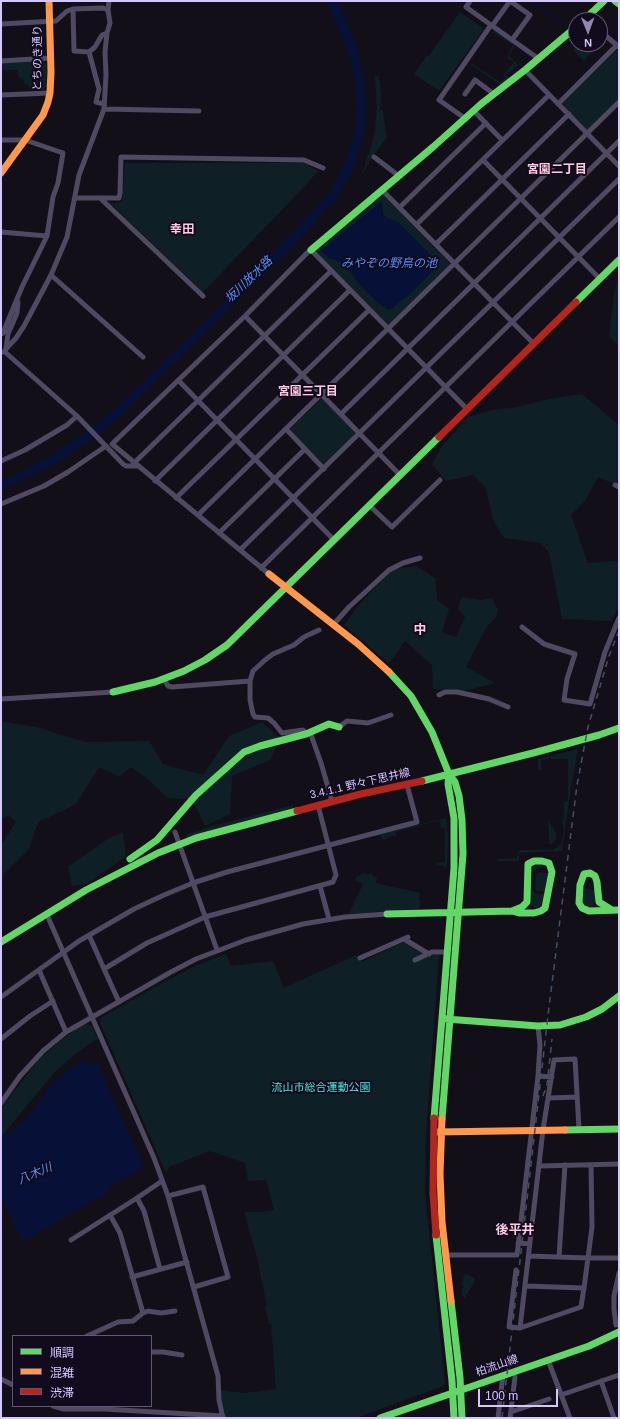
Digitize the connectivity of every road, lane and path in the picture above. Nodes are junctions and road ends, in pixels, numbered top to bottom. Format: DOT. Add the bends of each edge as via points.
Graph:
graph roads {
  1 [pos="49,1"];
  2 [pos="109,1"];
  3 [pos="470,1"];
  4 [pos="604,1"];
  5 [pos="615,1"];
  6 [pos="619,4"];
  7 [pos="73,9"];
  8 [pos="108,10"];
  9 [pos="593,12"];
  10 [pos="49,21"];
  11 [pos="1,24"];
  12 [pos="492,26"];
  13 [pos="107,32"];
  14 [pos="568,34"];
  15 [pos="608,38"];
  16 [pos="512,40"];
  17 [pos="618,46"];
  18 [pos="89,52"];
  19 [pos="50,58"];
  20 [pos="539,59"];
  21 [pos="1,60"];
  22 [pos="525,70"];
  23 [pos="50,92"];
  24 [pos="465,94"];
  25 [pos="494,94"];
  26 [pos="549,95"];
  27 [pos="1,96"];
  28 [pos="619,102"];
  29 [pos="558,104"];
  30 [pos="104,107"];
  31 [pos="199,111"];
  32 [pos="474,111"];
  33 [pos="569,114"];
  34 [pos="466,118"];
  35 [pos="486,123"];
  36 [pos="588,134"];
  37 [pos="1,140"];
  38 [pos="25,140"];
  39 [pos="502,140"];
  40 [pos="619,141"];
  41 [pos="607,153"];
  42 [pos="374,157"];
  43 [pos="483,160"];
  44 [pos="619,166"];
  45 [pos="323,168"];
  46 [pos="1,174"];
  47 [pos="399,176"];
  48 [pos="619,179"];
  49 [pos="502,180"];
  50 [pos="382,190"];
  51 [pos="75,198"];
  52 [pos="100,198"];
  53 [pos="521,199"];
  54 [pos="400,207"];
  55 [pos="619,217"];
  56 [pos="540,219"];
  57 [pos="417,224"];
  58 [pos="1,232"];
  59 [pos="47,236"];
  60 [pos="559,238"];
  61 [pos="436,244"];
  62 [pos="311,250"];
  63 [pos="578,257"];
  64 [pos="619,260"];
  65 [pos="455,264"];
  66 [pos="331,271"];
  67 [pos="51,275"];
  68 [pos="600,279"];
  69 [pos="474,282"];
  70 [pos="350,290"];
  71 [pos="19,296"];
  72 [pos="203,296"];
  73 [pos="493,302"];
  74 [pos="369,310"];
  75 [pos="245,316"];
  76 [pos="512,322"];
  77 [pos="388,329"];
  78 [pos="1,334"];
  79 [pos="265,336"];
  80 [pos="534,344"];
  81 [pos="4,349"];
  82 [pos="408,349"];
  83 [pos="284,355"];
  84 [pos="143,357"];
  85 [pos="427,368"];
  86 [pos="303,374"];
  87 [pos="178,380"];
  88 [pos="446,388"];
  89 [pos="322,394"];
  90 [pos="198,401"];
  91 [pos="467,409"];
  92 [pos="341,414"];
  93 [pos="78,417"];
  94 [pos="217,420"];
  95 [pos="286,429"];
  96 [pos="360,434"];
  97 [pos="236,440"];
  98 [pos="104,444"];
  99 [pos="305,449"];
  100 [pos="379,453"];
  101 [pos="255,459"];
  102 [pos="1,461"];
  103 [pos="136,465"];
  104 [pos="324,468"];
  105 [pos="400,475"];
  106 [pos="274,479"];
  107 [pos="440,480"];
  108 [pos="155,481"];
  109 [pos="176,498"];
  110 [pos="293,498"];
  111 [pos="1,504"];
  112 [pos="369,505"];
  113 [pos="198,516"];
  114 [pos="312,517"];
  115 [pos="218,533"];
  116 [pos="334,540"];
  117 [pos="240,550"];
  118 [pos="420,558"];
  119 [pos="261,568"];
  120 [pos="269,574"];
  121 [pos="286,588"];
  122 [pos="619,618"];
  123 [pos="333,624"];
  124 [pos="522,627"];
  125 [pos="319,630"];
  126 [pos="164,679"];
  127 [pos="250,681"];
  128 [pos="113,692"];
  129 [pos="439,695"];
  130 [pos="1,699"];
  131 [pos="508,707"];
  132 [pos="391,716"];
  133 [pos="339,727"];
  134 [pos="619,728"];
  135 [pos="308,733"];
  136 [pos="449,774"];
  137 [pos="407,785"];
  138 [pos="332,802"];
  139 [pos="318,805"];
  140 [pos="175,832"];
  141 [pos="180,844"];
  142 [pos="329,846"];
  143 [pos="130,859"];
  144 [pos="193,883"];
  145 [pos="320,886"];
  146 [pos="598,899"];
  147 [pos="526,904"];
  148 [pos="512,910"];
  149 [pos="615,910"];
  150 [pos="450,911"];
  151 [pos="458,911"];
  152 [pos="593,911"];
  153 [pos="538,912"];
  154 [pos="387,914"];
  155 [pos="47,915"];
  156 [pos="205,918"];
  157 [pos="329,919"];
  158 [pos="89,935"];
  159 [pos="1,942"];
  160 [pos="217,950"];
  161 [pos="63,952"];
  162 [pos="447,952"];
  163 [pos="429,954"];
  164 [pos="360,958"];
  165 [pos="415,960"];
  166 [pos="104,969"];
  167 [pos="39,970"];
  168 [pos="619,996"];
  169 [pos="1,997"];
  170 [pos="53,1001"];
  171 [pos="119,1002"];
  172 [pos="91,1017"];
  173 [pos="442,1019"];
  174 [pos="450,1019"];
  175 [pos="538,1026"];
  176 [pos="66,1032"];
  177 [pos="1,1039"];
  178 [pos="538,1076"];
  179 [pos="552,1077"];
  180 [pos="577,1097"];
  181 [pos="549,1098"];
  182 [pos="1,1103"];
  183 [pos="579,1129"];
  184 [pos="619,1129"];
  185 [pos="531,1130"];
  186 [pos="543,1130"];
  187 [pos="437,1132"];
  188 [pos="619,1164"];
  189 [pos="565,1165"];
  190 [pos="591,1165"];
  191 [pos="540,1166"];
  192 [pos="162,1181"];
  193 [pos="168,1196"];
  194 [pos="137,1198"];
  195 [pos="110,1215"];
  196 [pos="71,1240"];
  197 [pos="518,1243"];
  198 [pos="530,1244"];
  199 [pos="445,1255"];
  200 [pos="529,1256"];
  201 [pos="559,1257"];
  202 [pos="588,1258"];
  203 [pos="619,1258"];
  204 [pos="187,1262"];
  205 [pos="160,1269"];
  206 [pos="516,1270"];
  207 [pos="619,1273"];
  208 [pos="132,1277"];
  209 [pos="525,1286"];
  210 [pos="194,1288"];
  211 [pos="584,1288"];
  212 [pos="617,1298"];
  213 [pos="175,1312"];
  214 [pos="143,1313"];
  215 [pos="616,1325"];
  216 [pos="520,1328"];
  217 [pos="89,1335"];
  218 [pos="617,1335"];
  219 [pos="152,1352"];
  220 [pos="182,1355"];
  221 [pos="548,1360"];
  222 [pos="503,1375"];
  223 [pos="619,1375"];
  224 [pos="515,1377"];
  225 [pos="1,1379"];
  226 [pos="601,1381"];
  227 [pos="12,1384"];
  228 [pos="461,1390"];
  229 [pos="453,1392"];
  230 [pos="561,1395"];
  231 [pos="549,1399"];
  232 [pos="56,1407"];
  233 [pos="103,1408"];
  234 [pos="511,1415"];
  235 [pos="223,1417"];
  236 [pos="568,1417"];
  237 [pos="382,1418"];
  238 [pos="454,1418"];
  239 [pos="462,1418"];
  240 [pos="498,1418"];
  241 [pos="614,1418"];
  1 -- 10 [label="street, とちのき通り"];
  2 -- 8 [label="street"];
  3 -- 12 [label="street" via="466,7"];
  4 -- 9 [label="street"];
  5 -- 6 [label="street"];
  7 -- 8 [label="street"];
  7 -- 10 [label="street" via="56,21"];
  7 -- 18 [label="street" via="74,51"];
  8 -- 13 [label="street" via="110,23"];
  10 -- 11 [label="street"];
  10 -- 19 [label="street, とちのき通り"];
  12 -- 16 [label="street"];
  12 -- 16 [label="street" via="510,1 530,15"];
  12 -- 34 [label="street" via="439,100"];
  13 -- 18 [label="street"];
  13 -- 30 [label="street"];
  14 -- 20 [label="street"];
  15 -- 17 [label="street"];
  16 -- 20 [label="street"];
  17 -- 29 [label="street"];
  18 -- 30 [label="street" via="98,89 96,102"];
  19 -- 21 [label="street"];
  19 -- 23 [label="street, とちのき通り"];
  20 -- 22 [label="street"];
  22 -- 25 [label="street"];
  22 -- 26 [label="street"];
  23 -- 27 [label="street"];
  23 -- 38 [label="street, とちのき通り" via="43,115"];
  24 -- 25 [label="street" via="474,80"];
  25 -- 32 [label="street"];
  26 -- 29 [label="street"];
  26 -- 39 [label="street"];
  28 -- 36 [label="street"];
  29 -- 33 [label="street"];
  30 -- 31 [label="street"];
  30 -- 51 [label="street" via="79,175"];
  32 -- 34 [label="street"];
  32 -- 35 [label="street"];
  33 -- 36 [label="street"];
  33 -- 49 [label="street"];
  34 -- 47 [label="street"];
  35 -- 39 [label="street"];
  35 -- 54 [label="street"];
  36 -- 41 [label="street"];
  36 -- 53 [label="street"];
  37 -- 38 [label="street"];
  38 -- 46 [label="street, とちのき通り"];
  38 -- 59 [label="street" via="63,153"];
  39 -- 43 [label="street"];
  40 -- 41 [label="street"];
  41 -- 44 [label="street"];
  41 -- 56 [label="street"];
  42 -- 47 [label="street"];
  43 -- 49 [label="street"];
  43 -- 57 [label="street"];
  45 -- 52 [label="street" via="304,160 121,157 119,198"];
  47 -- 50 [label="street"];
  48 -- 60 [label="street"];
  49 -- 53 [label="street"];
  49 -- 61 [label="street"];
  50 -- 54 [label="street"];
  50 -- 62 [label="street"];
  51 -- 52 [label="street"];
  51 -- 67 [label="street" via="67,237"];
  52 -- 72 [label="street"];
  53 -- 56 [label="street"];
  53 -- 65 [label="street"];
  54 -- 57 [label="street"];
  55 -- 63 [label="street"];
  56 -- 60 [label="street"];
  56 -- 69 [label="street"];
  57 -- 61 [label="street"];
  58 -- 59 [label="street"];
  59 -- 71 [label="street"];
  60 -- 63 [label="street"];
  60 -- 73 [label="street"];
  61 -- 65 [label="street"];
  62 -- 66 [label="street"];
  62 -- 75 [label="street"];
  63 -- 68 [label="street"];
  63 -- 76 [label="street"];
  64 -- 68 [label="street"];
  65 -- 69 [label="street"];
  65 -- 77 [label="street"];
  66 -- 70 [label="street"];
  66 -- 79 [label="street"];
  67 -- 81 [label="street" via="24,326"];
  67 -- 84 [label="street"];
  68 -- 80 [label="street"];
  69 -- 73 [label="street"];
  69 -- 82 [label="street"];
  70 -- 74 [label="street"];
  70 -- 83 [label="street"];
  71 -- 78 [label="street"];
  71 -- 81 [label="street" via="17,314"];
  73 -- 76 [label="street"];
  73 -- 85 [label="street"];
  74 -- 77 [label="street"];
  74 -- 86 [label="street"];
  75 -- 79 [label="street"];
  75 -- 87 [label="street"];
  76 -- 80 [label="street"];
  76 -- 88 [label="street"];
  77 -- 82 [label="street"];
  77 -- 89 [label="street"];
  79 -- 83 [label="street"];
  79 -- 90 [label="street"];
  80 -- 91 [label="street"];
  81 -- 93 [label="street"];
  82 -- 85 [label="street"];
  82 -- 92 [label="street"];
  83 -- 86 [label="street"];
  83 -- 94 [label="street"];
  85 -- 88 [label="street"];
  85 -- 96 [label="street"];
  86 -- 89 [label="street"];
  86 -- 97 [label="street"];
  87 -- 90 [label="street"];
  87 -- 103 [label="street" via="112,444"];
  88 -- 91 [label="street"];
  88 -- 100 [label="street"];
  89 -- 92 [label="street"];
  89 -- 95 [label="street"];
  90 -- 94 [label="street"];
  90 -- 103 [label="street"];
  91 -- 105 [label="street"];
  92 -- 96 [label="street"];
  93 -- 98 [label="street"];
  93 -- 102 [label="street" via="32,446"];
  94 -- 97 [label="street"];
  94 -- 108 [label="street"];
  95 -- 99 [label="street"];
  95 -- 101 [label="street"];
  96 -- 100 [label="street"];
  96 -- 104 [label="street"];
  97 -- 101 [label="street"];
  97 -- 109 [label="street"];
  98 -- 103 [label="street" via="126,466"];
  98 -- 111 [label="street" via="68,472 44,486"];
  99 -- 104 [label="street"];
  99 -- 106 [label="street"];
  100 -- 105 [label="street"];
  100 -- 114 [label="street"];
  101 -- 106 [label="street"];
  101 -- 113 [label="street"];
  103 -- 108 [label="street"];
  104 -- 110 [label="street"];
  105 -- 112 [label="street"];
  106 -- 110 [label="street"];
  106 -- 115 [label="street"];
  107 -- 112 [label="street" via="392,527"];
  108 -- 109 [label="street"];
  109 -- 113 [label="street"];
  110 -- 114 [label="street"];
  110 -- 117 [label="street"];
  112 -- 116 [label="street"];
  113 -- 115 [label="street"];
  114 -- 116 [label="street"];
  114 -- 119 [label="street"];
  115 -- 117 [label="street"];
  116 -- 121 [label="street"];
  117 -- 119 [label="street"];
  118 -- 123 [label="street" via="389,570"];
  119 -- 120 [label="street"];
  120 -- 121 [label="street"];
  121 -- 123 [label="street"];
  121 -- 126 [label="street" via="240,633 214,654 191,668"];
  122 -- 124 [label="street" via="605,652 590,704 564,700 575,654 544,644"];
  123 -- 136 [label="street" via="387,670 410,696 432,732"];
  125 -- 127 [label="street" via="265,660 253,671"];
  126 -- 127 [label="street" via="168,686 172,687"];
  126 -- 128 [label="street"];
  127 -- 135 [label="street" via="253,714 268,718 282,733 303,730"];
  128 -- 130 [label="street"];
  129 -- 131 [label="street" via="457,692 500,702"];
  132 -- 133 [label="street" via="368,723 347,721"];
  133 -- 135 [label="street" via="329,724"];
  134 -- 136 [label="street, 3.4.1.1 野々下思井線" via="577,742"];
  135 -- 138 [label="street" via="321,763"];
  135 -- 143 [label="street" via="252,749 238,756 196,795 157,840"];
  136 -- 137 [label="street, 3.4.1.1 野々下思井線"];
  136 -- 150 [label="street" via="455,835"];
  136 -- 151 [label="street" via="455,782 462,820 463,854"];
  137 -- 138 [label="street, 3.4.1.1 野々下思井線"];
  137 -- 142 [label="street" via="417,822"];
  138 -- 139 [label="street, 3.4.1.1 野々下思井線"];
  139 -- 141 [label="street, 3.4.1.1 野々下思井線"];
  139 -- 142 [label="street"];
  140 -- 141 [label="street"];
  141 -- 144 [label="street"];
  141 -- 155 [label="street, 3.4.1.1 野々下思井線" via="74,897"];
  142 -- 144 [label="street"];
  142 -- 145 [label="street" via="336,875 333,882"];
  144 -- 156 [label="street"];
  144 -- 158 [label="street" via="134,909"];
  145 -- 156 [label="street"];
  145 -- 157 [label="street"];
  146 -- 149 [label="street" via="601,904"];
  146 -- 152 [label="street"];
  146 -- 152 [label="street" via="597,878 593,874 584,874 580,881 580,906"];
  147 -- 148 [label="street"];
  147 -- 153 [label="street"];
  147 -- 153 [label="street" via="528,864 545,861 551,866 552,872 545,908"];
  148 -- 151 [label="street"];
  148 -- 153 [label="street" via="519,913"];
  149 -- 152 [label="street"];
  150 -- 151 [label="street"];
  150 -- 154 [label="street"];
  150 -- 162 [label="street"];
  151 -- 174 [label="street"];
  154 -- 157 [label="street"];
  155 -- 159 [label="street, 3.4.1.1 野々下思井線"];
  155 -- 161 [label="street"];
  156 -- 160 [label="street"];
  156 -- 166 [label="street" via="147,943"];
  157 -- 160 [label="street" via="276,931"];
  158 -- 161 [label="street"];
  158 -- 166 [label="street"];
  160 -- 171 [label="street" via="171,972"];
  161 -- 167 [label="street"];
  161 -- 172 [label="street"];
  162 -- 163 [label="street"];
  162 -- 173 [label="street"];
  163 -- 164 [label="street" via="406,938"];
  163 -- 165 [label="street"];
  166 -- 171 [label="street"];
  167 -- 169 [label="street"];
  167 -- 170 [label="street"];
  168 -- 175 [label="street" via="586,1017 569,1023"];
  170 -- 176 [label="street"];
  170 -- 177 [label="street"];
  171 -- 172 [label="street"];
  172 -- 176 [label="street"];
  172 -- 192 [label="street"];
  173 -- 174 [label="street"];
  173 -- 187 [label="street"];
  174 -- 175 [label="street"];
  174 -- 187 [label="street"];
  175 -- 178 [label="street"];
  176 -- 182 [label="street" via="43,1051 20,1076"];
  178 -- 179 [label="street"];
  178 -- 185 [label="street"];
  179 -- 180 [label="street" via="554,1060 575,1059"];
  179 -- 181 [label="street"];
  180 -- 181 [label="street"];
  180 -- 183 [label="street"];
  181 -- 186 [label="street"];
  183 -- 184 [label="street"];
  183 -- 186 [label="street"];
  185 -- 186 [label="street"];
  185 -- 187 [label="street"];
  185 -- 197 [label="street"];
  186 -- 191 [label="street"];
  187 -- 199 [label="street"];
  187 -- 229 [label="street" via="433,1207"];
  188 -- 190 [label="street"];
  189 -- 190 [label="street"];
  189 -- 191 [label="street"];
  189 -- 201 [label="street"];
  190 -- 202 [label="street" via="592,1226"];
  191 -- 198 [label="street"];
  192 -- 193 [label="street"];
  192 -- 194 [label="street"];
  193 -- 204 [label="street"];
  193 -- 210 [label="street" via="203,1187 205,1194 228,1277"];
  194 -- 195 [label="street"];
  194 -- 205 [label="street" via="144,1211"];
  195 -- 196 [label="street"];
  195 -- 208 [label="street" via="120,1233"];
  197 -- 198 [label="street"];
  197 -- 199 [label="street" via="517,1255"];
  198 -- 200 [label="street"];
  199 -- 228 [label="street"];
  200 -- 201 [label="street"];
  200 -- 209 [label="street"];
  201 -- 202 [label="street"];
  202 -- 203 [label="street"];
  202 -- 211 [label="street"];
  204 -- 205 [label="street"];
  204 -- 210 [label="street"];
  205 -- 208 [label="street"];
  206 -- 216 [label="street" via="509,1327"];
  207 -- 212 [label="street"];
  208 -- 214 [label="street"];
  209 -- 211 [label="street"];
  209 -- 216 [label="street"];
  210 -- 235 [label="street" via="218,1376"];
  211 -- 216 [label="street" via="581,1307"];
  212 -- 215 [label="street" via="614,1309"];
  213 -- 214 [label="street" via="162,1313 152,1310"];
  214 -- 217 [label="street" via="133,1321 118,1322"];
  218 -- 221 [label="street, 柏流山線"];
  219 -- 220 [label="street"];
  221 -- 222 [label="street, 柏流山線"];
  221 -- 230 [label="street"];
  222 -- 228 [label="street, 柏流山線"];
  222 -- 240 [label="street"];
  223 -- 226 [label="street"];
  224 -- 234 [label="street"];
  225 -- 227 [label="street"];
  226 -- 230 [label="street"];
  226 -- 241 [label="street"];
  228 -- 229 [label="street, 柏流山線"];
  228 -- 239 [label="street"];
  229 -- 237 [label="street, 柏流山線"];
  229 -- 238 [label="street"];
  230 -- 236 [label="street"];
  231 -- 234 [label="street"];
  232 -- 233 [label="street"];
  233 -- 235 [label="street"];
}
